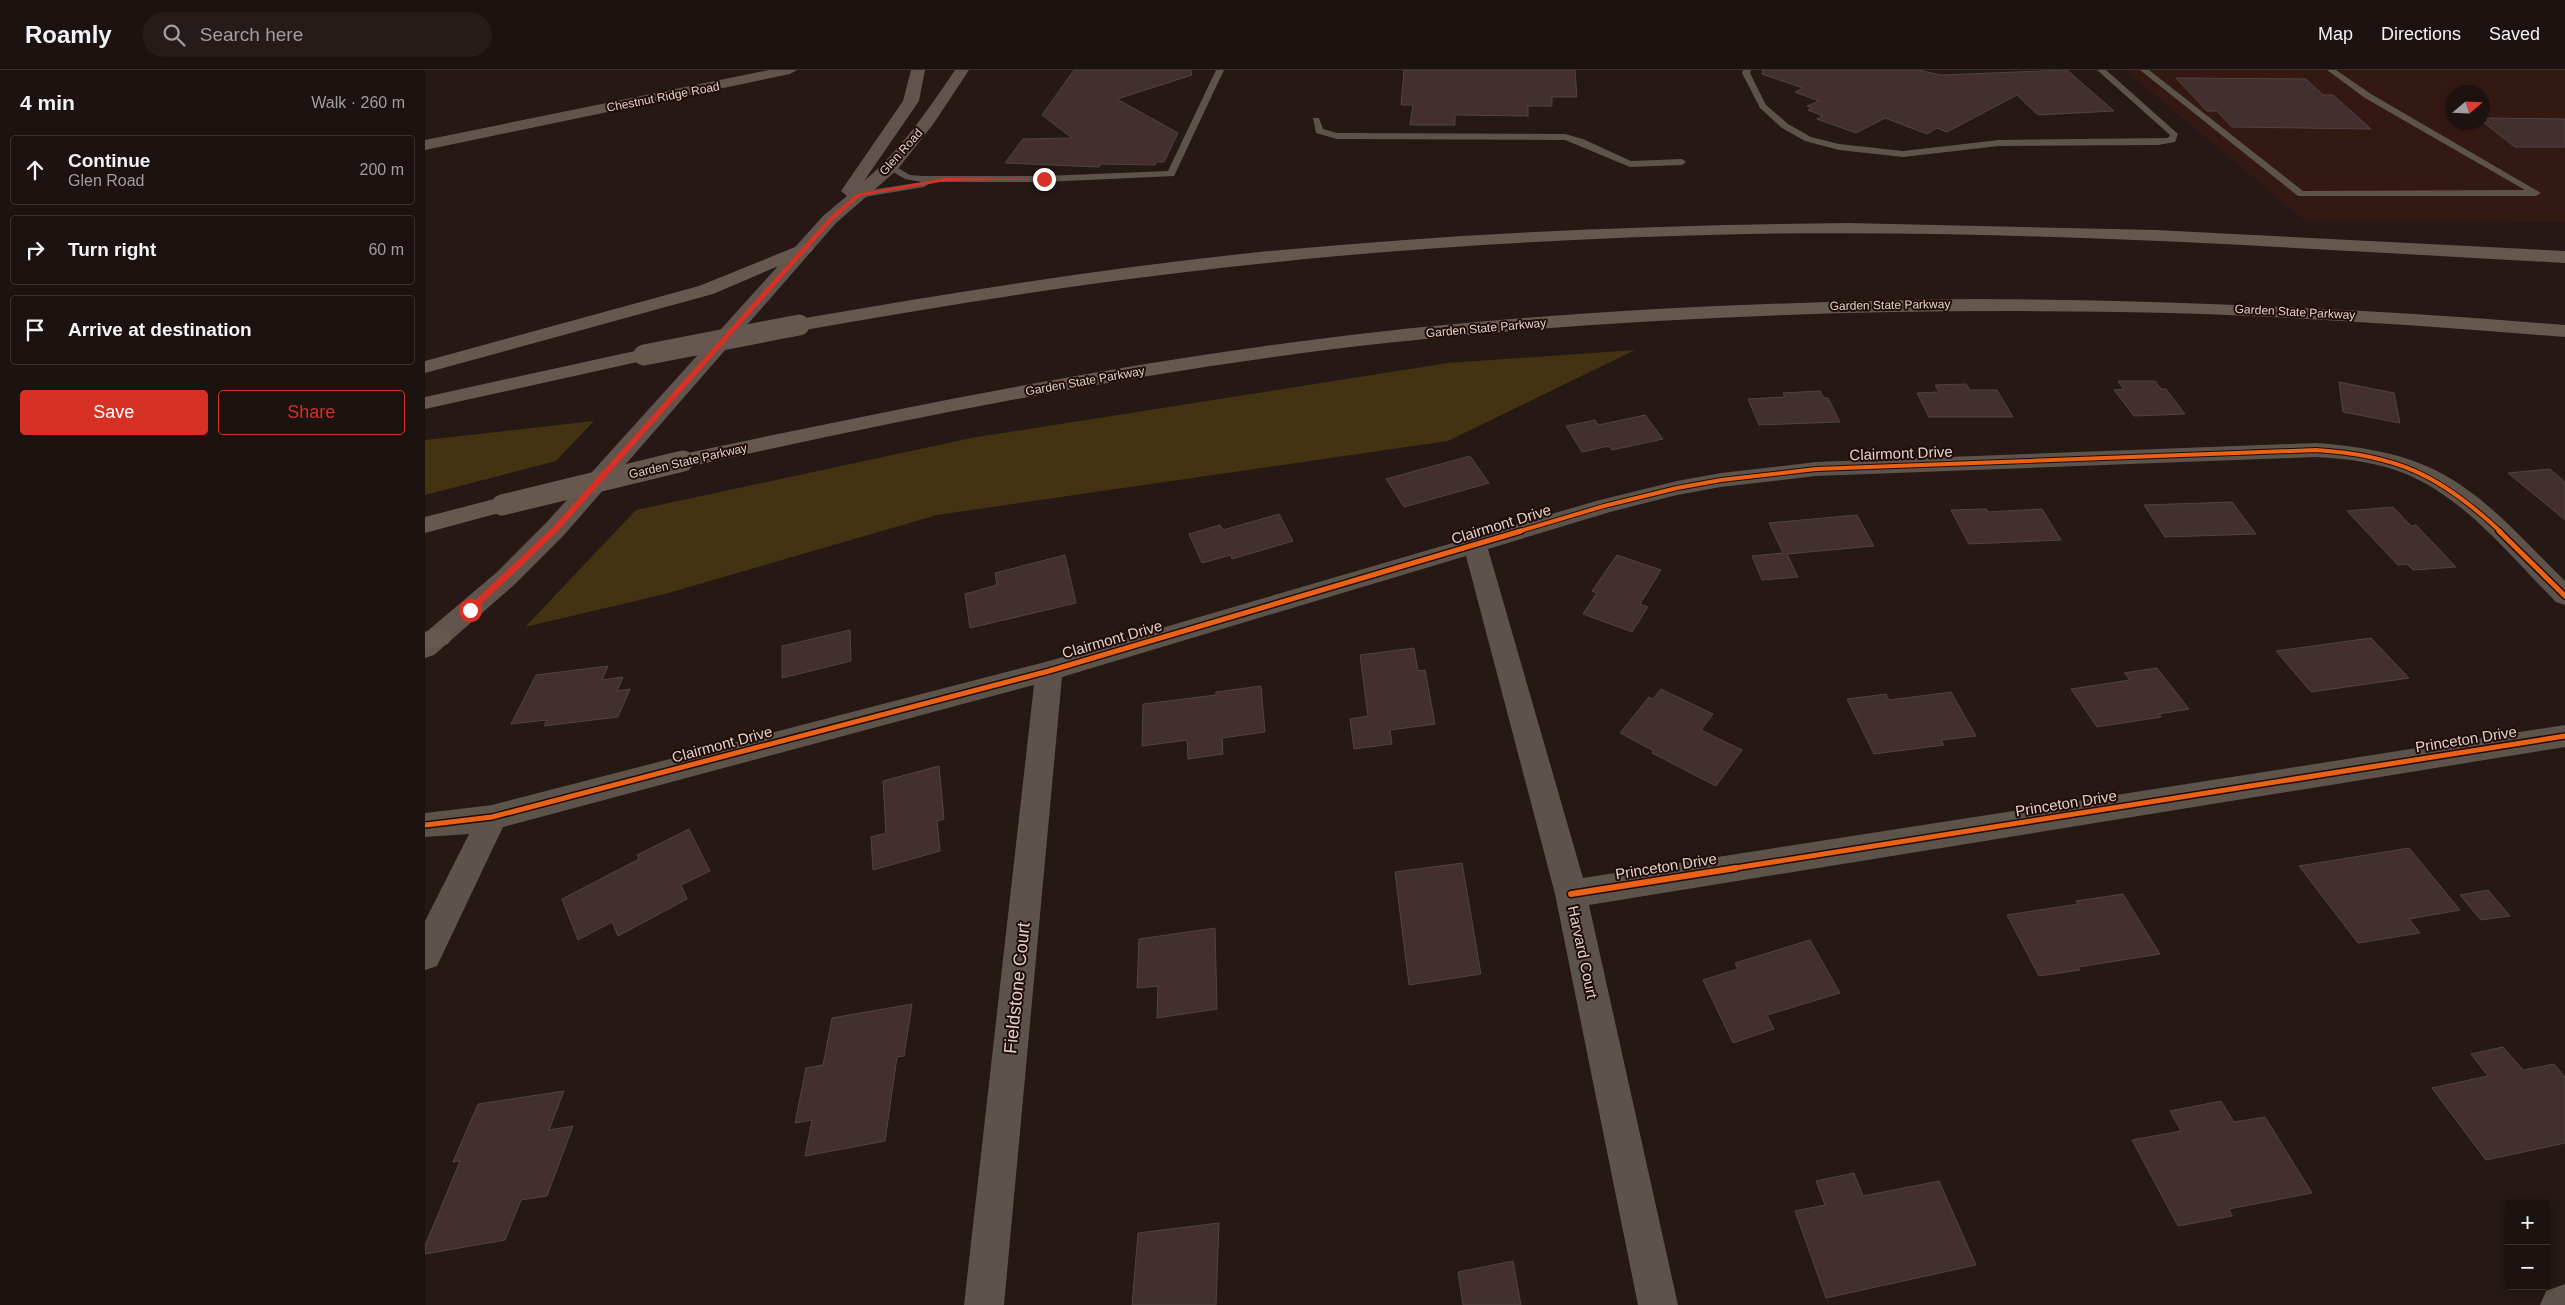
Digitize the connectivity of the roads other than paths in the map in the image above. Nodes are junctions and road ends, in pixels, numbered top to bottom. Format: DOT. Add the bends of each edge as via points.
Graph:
graph roads {
  1 [pos="749,70"];
  2 [pos="790,70"];
  3 [pos="947,70"];
  4 [pos="962,70"];
  5 [pos="1221,70"];
  6 [pos="1747,70"];
  7 [pos="2101,70"];
  8 [pos="2144,70"];
  9 [pos="2331,70"];
  10 [pos="914,71"];
  11 [pos="946,94"];
  12 [pos="1316,120"];
  13 [pos="534,121"];
  14 [pos="425,145"];
  15 [pos="1682,162"];
  16 [pos="891,167"];
  17 [pos="946,180"];
  18 [pos="859,195"];
  19 [pos="831,220"];
  20 [pos="805,248"];
  21 [pos="2565,257"];
  22 [pos="2565,331"];
  23 [pos="425,367"];
  24 [pos="425,403"];
  25 [pos="425,525"];
  26 [pos="1475,545"];
  27 [pos="2565,596"];
  28 [pos="430,642"];
  29 [pos="1049,671"];
  30 [pos="2565,736"];
  31 [pos="492,817"];
  32 [pos="425,825"];
  33 [pos="1571,894"];
  34 [pos="425,954"];
  35 [pos="2565,1304"];
  36 [pos="984,1305"];
  37 [pos="1658,1305"];
  38 [pos="2560,1305"];
  1 -- 13 [label="main road, Chestnut Ridge Road"];
  2 -- 13 [label="main road, Chestnut Ridge Road" via="643,102"];
  3 -- 11 [label="main road"];
  4 -- 11 [label="main road, Glen Road"];
  5 -- 17 [label="lane" via="1171,174"];
  6 -- 7 [label="lane" via="1763,106 1785,126 1808,139 1839,147 1903,154 1999,143 2172,140 2175,134"];
  8 -- 9 [label="lane" via="2301,194 2535,193 2367,96"];
  10 -- 19 [label="main road, Glen Road" via="915,90 903,114"];
  11 -- 16 [label="main road, Glen Road" via="919,134"];
  12 -- 15 [label="lane" via="1319,131 1337,136 1565,137 1630,164"];
  13 -- 14 [label="main road, Chestnut Ridge Road"];
  16 -- 17 [label="lane" via="908,177"];
  16 -- 18 [label="main road, Glen Road"];
  17 -- 18 [label="lane"];
  18 -- 19 [label="main road, Glen Road"];
  19 -- 20 [label="main road, Glen Road"];
  20 -- 23 [label="highway" via="706,290"];
  20 -- 28 [label="main road, Glen Road" via="555,529 505,578"];
  21 -- 24 [label="highway, bridge" via="2113,234 1863,228 1638,232 1413,244 1177,267 928,302 644,355"];
  22 -- 25 [label="highway, Garden State Parkway, bridge" via="2375,316 2117,304 1870,304 1628,315 1381,338 1123,374 965,402 683,461"];
  26 -- 27 [label="street, Clairmont Drive" via="1642,496 1768,474 1856,467 2339,451 2406,466 2446,487"];
  26 -- 29 [label="street, Clairmont Drive"];
  26 -- 33 [label="street, Harvard Court"];
  29 -- 31 [label="street, Clairmont Drive"];
  29 -- 36 [label="street, Fieldstone Court"];
  30 -- 33 [label="street, Princeton Drive"];
  31 -- 32 [label="street, Clairmont Drive"];
  31 -- 34 [label="street"];
  33 -- 37 [label="street, Harvard Court"];
  35 -- 38 [label="street"];
}
